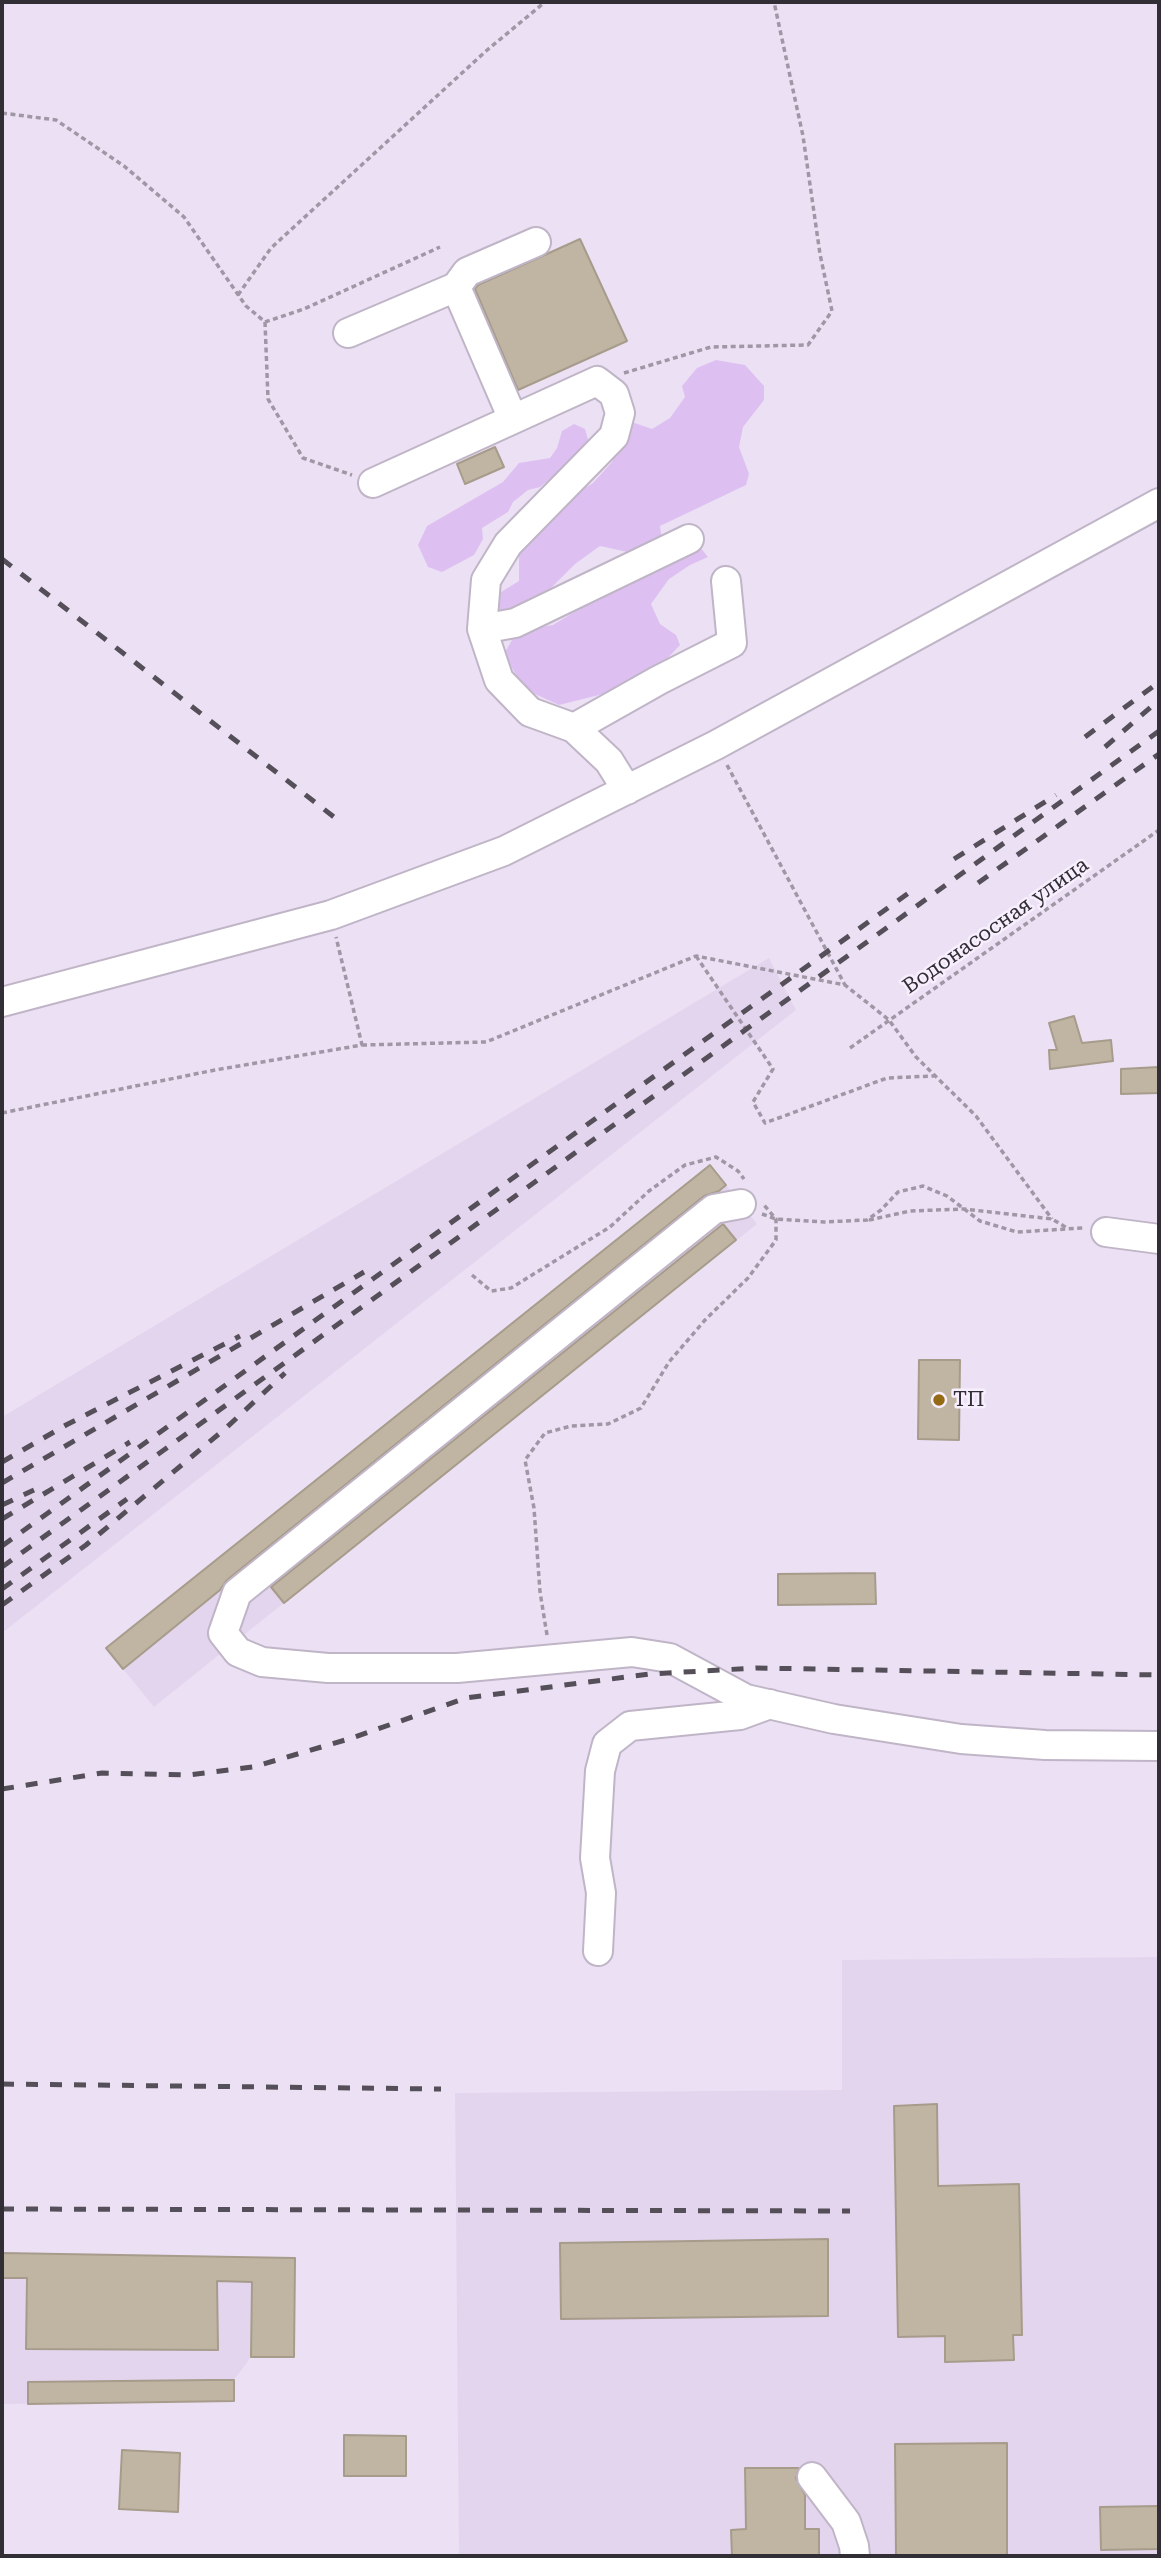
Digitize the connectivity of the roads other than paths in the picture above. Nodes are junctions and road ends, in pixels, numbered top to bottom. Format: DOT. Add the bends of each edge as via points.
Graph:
graph roads {
  1 [pos="536,242"];
  2 [pos="456,287"];
  3 [pos="348,333"];
  4 [pos="513,419"];
  5 [pos="373,483"];
  6 [pos="1159,503"];
  7 [pos="689,539"];
  8 [pos="726,581"];
  9 [pos="482,629"];
  10 [pos="574,728"];
  11 [pos="626,790"];
  12 [pos="2,1002"];
  13 [pos="749,1195"];
  14 [pos="1106,1232"];
  15 [pos="1159,1239"];
  16 [pos="770,1704"];
  17 [pos="1159,1746"];
  18 [pos="598,1951"];
  19 [pos="812,2477"];
  20 [pos="855,2556"];
  1 -- 2 [label="street" via="467,272"];
  2 -- 3 [label="street"];
  2 -- 4 [label="street"];
  4 -- 5 [label="street"];
  4 -- 9 [label="street" via="597,381 614,394 620,413 614,436 508,544 486,580"];
  6 -- 11 [label="street"];
  7 -- 9 [label="street" via="515,622"];
  8 -- 10 [label="street" via="732,643"];
  9 -- 10 [label="street" via="499,680 530,712"];
  10 -- 11 [label="street" via="609,761"];
  11 -- 12 [label="street" via="503,851 331,915"];
  13 -- 16 [label="street" via="714,1209 236,1593 223,1633 238,1652 262,1662 328,1668 457,1668 632,1652 670,1658 746,1699"];
  14 -- 15 [label="street"];
  16 -- 17 [label="street" via="961,1739"];
  16 -- 18 [label="street" via="740,1715 629,1726 607,1744 600,1771 595,1858 601,1893"];
  19 -- 20 [label="street" via="846,2522"];
}
